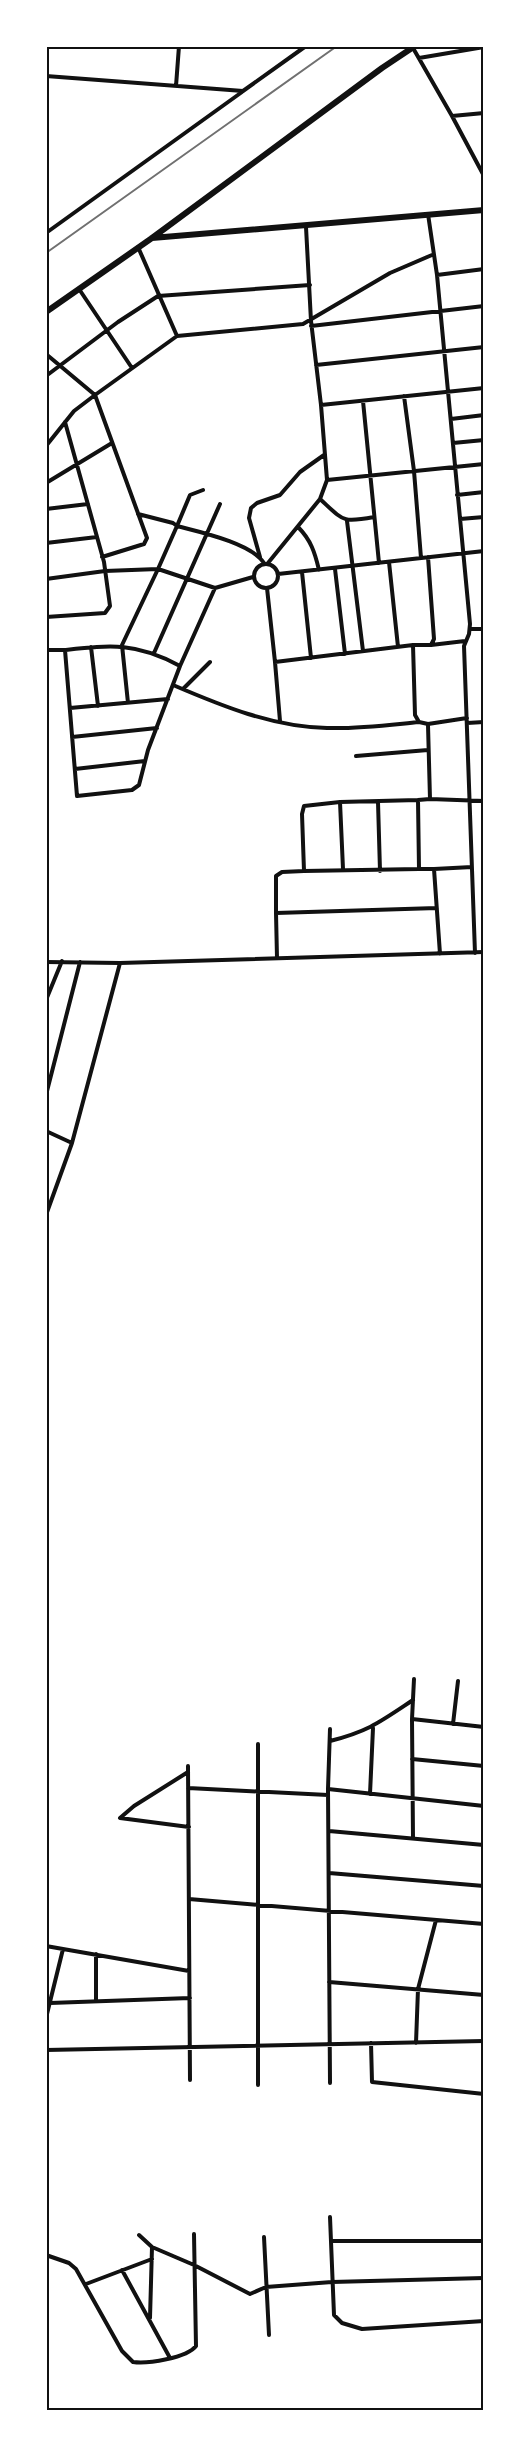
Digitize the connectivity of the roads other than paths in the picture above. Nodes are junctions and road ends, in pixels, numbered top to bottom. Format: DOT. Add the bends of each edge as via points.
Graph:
graph roads {
  1 [pos="179,46"];
  2 [pos="306,46"];
  3 [pos="483,46"];
  4 [pos="414,47"];
  5 [pos="419,58"];
  6 [pos="46,76"];
  7 [pos="176,86"];
  8 [pos="243,91"];
  9 [pos="483,113"];
  10 [pos="452,116"];
  11 [pos="483,176"];
  12 [pos="483,210"];
  13 [pos="428,213"];
  14 [pos="306,227"];
  15 [pos="46,233"];
  16 [pos="152,238"];
  17 [pos="138,247"];
  18 [pos="432,255"];
  19 [pos="483,269"];
  20 [pos="437,276"];
  21 [pos="310,285"];
  22 [pos="79,289"];
  23 [pos="158,296"];
  24 [pos="483,306"];
  25 [pos="439,311"];
  26 [pos="46,312"];
  27 [pos="311,323"];
  28 [pos="107,330"];
  29 [pos="177,336"];
  30 [pos="483,347"];
  31 [pos="443,350"];
  32 [pos="46,354"];
  33 [pos="316,364"];
  34 [pos="58,366"];
  35 [pos="132,368"];
  36 [pos="46,376"];
  37 [pos="483,388"];
  38 [pos="448,392"];
  39 [pos="95,396"];
  40 [pos="404,396"];
  41 [pos="363,401"];
  42 [pos="321,405"];
  43 [pos="483,416"];
  44 [pos="451,419"];
  45 [pos="65,422"];
  46 [pos="49,439"];
  47 [pos="483,440"];
  48 [pos="112,443"];
  49 [pos="453,443"];
  50 [pos="46,446"];
  51 [pos="324,454"];
  52 [pos="483,464"];
  53 [pos="76,466"];
  54 [pos="455,467"];
  55 [pos="414,471"];
  56 [pos="371,476"];
  57 [pos="327,480"];
  58 [pos="46,483"];
  59 [pos="203,490"];
  60 [pos="483,492"];
  61 [pos="457,495"];
  62 [pos="320,499"];
  63 [pos="88,504"];
  64 [pos="220,504"];
  65 [pos="46,509"];
  66 [pos="137,514"];
  67 [pos="374,517"];
  68 [pos="483,517"];
  69 [pos="460,519"];
  70 [pos="347,521"];
  71 [pos="177,526"];
  72 [pos="298,527"];
  73 [pos="207,534"];
  74 [pos="97,537"];
  75 [pos="46,543"];
  76 [pos="483,551"];
  77 [pos="463,553"];
  78 [pos="102,557"];
  79 [pos="260,557"];
  80 [pos="428,557"];
  81 [pos="421,558"];
  82 [pos="389,562"];
  83 [pos="266,563"];
  84 [pos="379,563"];
  85 [pos="352,566"];
  86 [pos="158,569"];
  87 [pos="335,569"];
  88 [pos="319,570"];
  89 [pos="105,571"];
  90 [pos="302,572"];
  91 [pos="278,574"];
  92 [pos="253,577"];
  93 [pos="46,579"];
  94 [pos="186,579"];
  95 [pos="215,588"];
  96 [pos="267,588"];
  97 [pos="46,617"];
  98 [pos="470,629"];
  99 [pos="483,629"];
  100 [pos="465,640"];
  101 [pos="122,645"];
  102 [pos="413,645"];
  103 [pos="431,645"];
  104 [pos="91,647"];
  105 [pos="398,647"];
  106 [pos="46,650"];
  107 [pos="65,650"];
  108 [pos="363,651"];
  109 [pos="154,653"];
  110 [pos="345,654"];
  111 [pos="311,658"];
  112 [pos="210,662"];
  113 [pos="275,662"];
  114 [pos="180,666"];
  115 [pos="173,685"];
  116 [pos="183,689"];
  117 [pos="168,699"];
  118 [pos="128,703"];
  119 [pos="98,706"];
  120 [pos="70,708"];
  121 [pos="467,720"];
  122 [pos="280,721"];
  123 [pos="418,722"];
  124 [pos="483,722"];
  125 [pos="428,724"];
  126 [pos="157,728"];
  127 [pos="72,737"];
  128 [pos="428,750"];
  129 [pos="356,756"];
  130 [pos="145,761"];
  131 [pos="75,769"];
  132 [pos="430,799"];
  133 [pos="418,800"];
  134 [pos="340,801"];
  135 [pos="470,801"];
  136 [pos="483,801"];
  137 [pos="378,802"];
  138 [pos="472,867"];
  139 [pos="343,869"];
  140 [pos="419,869"];
  141 [pos="434,869"];
  142 [pos="303,871"];
  143 [pos="380,871"];
  144 [pos="436,908"];
  145 [pos="276,913"];
  146 [pos="483,952"];
  147 [pos="475,953"];
  148 [pos="440,954"];
  149 [pos="277,958"];
  150 [pos="62,961"];
  151 [pos="46,962"];
  152 [pos="80,962"];
  153 [pos="120,963"];
  154 [pos="46,1000"];
  155 [pos="46,1095"];
  156 [pos="46,1131"];
  157 [pos="72,1143"];
  158 [pos="46,1215"];
  159 [pos="414,1679"];
  160 [pos="458,1681"];
  161 [pos="413,1700"];
  162 [pos="412,1719"];
  163 [pos="453,1724"];
  164 [pos="483,1727"];
  165 [pos="373,1728"];
  166 [pos="330,1729"];
  167 [pos="330,1742"];
  168 [pos="258,1744"];
  169 [pos="412,1759"];
  170 [pos="188,1766"];
  171 [pos="483,1766"];
  172 [pos="188,1772"];
  173 [pos="188,1788"];
  174 [pos="328,1789"];
  175 [pos="258,1791"];
  176 [pos="370,1794"];
  177 [pos="328,1795"];
  178 [pos="413,1798"];
  179 [pos="483,1806"];
  180 [pos="189,1827"];
  181 [pos="329,1831"];
  182 [pos="413,1839"];
  183 [pos="483,1845"];
  184 [pos="329,1873"];
  185 [pos="483,1886"];
  186 [pos="189,1899"];
  187 [pos="258,1905"];
  188 [pos="329,1911"];
  189 [pos="436,1920"];
  190 [pos="483,1924"];
  191 [pos="46,1946"];
  192 [pos="63,1948"];
  193 [pos="96,1954"];
  194 [pos="189,1971"];
  195 [pos="329,1982"];
  196 [pos="418,1989"];
  197 [pos="483,1995"];
  198 [pos="190,1998"];
  199 [pos="96,2001"];
  200 [pos="50,2003"];
  201 [pos="46,2018"];
  202 [pos="483,2041"];
  203 [pos="371,2043"];
  204 [pos="416,2043"];
  205 [pos="330,2044"];
  206 [pos="258,2045"];
  207 [pos="190,2047"];
  208 [pos="46,2050"];
  209 [pos="190,2080"];
  210 [pos="330,2083"];
  211 [pos="258,2085"];
  212 [pos="483,2094"];
  213 [pos="330,2217"];
  214 [pos="194,2234"];
  215 [pos="139,2235"];
  216 [pos="264,2237"];
  217 [pos="331,2241"];
  218 [pos="483,2241"];
  219 [pos="152,2247"];
  220 [pos="46,2255"];
  221 [pos="152,2259"];
  222 [pos="194,2265"];
  223 [pos="122,2270"];
  224 [pos="483,2278"];
  225 [pos="332,2282"];
  226 [pos="86,2284"];
  227 [pos="266,2287"];
  228 [pos="150,2319"];
  229 [pos="483,2321"];
  230 [pos="269,2335"];
  231 [pos="170,2358"];
  1 -- 7 [label="street"];
  2 -- 8 [label="street"];
  3 -- 5 [label="street"];
  4 -- 5 [label="street"];
  4 -- 16 [label="main road"];
  5 -- 10 [label="street"];
  6 -- 7 [label="street"];
  7 -- 8 [label="street"];
  8 -- 15 [label="street"];
  9 -- 10 [label="street"];
  10 -- 11 [label="street"];
  12 -- 13 [label="main road"];
  13 -- 14 [label="main road"];
  13 -- 18 [label="street"];
  14 -- 16 [label="main road"];
  14 -- 21 [label="street"];
  16 -- 17 [label="main road"];
  17 -- 22 [label="main road"];
  17 -- 23 [label="street"];
  18 -- 20 [label="street"];
  18 -- 27 [label="street" via="370,284"];
  19 -- 20 [label="street"];
  20 -- 25 [label="street"];
  21 -- 23 [label="street"];
  21 -- 27 [label="street"];
  22 -- 26 [label="main road"];
  22 -- 28 [label="street"];
  23 -- 28 [label="street"];
  23 -- 29 [label="street"];
  24 -- 25 [label="street"];
  25 -- 27 [label="street"];
  25 -- 31 [label="street"];
  27 -- 29 [label="street"];
  27 -- 33 [label="street"];
  28 -- 34 [label="street"];
  28 -- 35 [label="street"];
  29 -- 35 [label="street"];
  30 -- 31 [label="street"];
  31 -- 33 [label="street"];
  31 -- 38 [label="street"];
  32 -- 34 [label="street"];
  33 -- 42 [label="street"];
  34 -- 36 [label="street"];
  34 -- 39 [label="street"];
  35 -- 39 [label="street"];
  37 -- 38 [label="street"];
  38 -- 40 [label="street"];
  38 -- 44 [label="street"];
  39 -- 45 [label="street"];
  39 -- 48 [label="street"];
  40 -- 41 [label="street"];
  40 -- 55 [label="street"];
  41 -- 42 [label="street"];
  41 -- 56 [label="street"];
  42 -- 51 [label="street"];
  43 -- 44 [label="street"];
  44 -- 49 [label="street"];
  45 -- 46 [label="street"];
  45 -- 53 [label="street"];
  46 -- 50 [label="street"];
  47 -- 49 [label="street"];
  48 -- 53 [label="street"];
  48 -- 66 [label="street"];
  49 -- 54 [label="street"];
  51 -- 57 [label="street"];
  51 -- 79 [label="street" via="300,472 280,495 251,508 249,518"];
  52 -- 54 [label="street"];
  53 -- 58 [label="street"];
  53 -- 63 [label="street"];
  54 -- 55 [label="street"];
  54 -- 61 [label="street"];
  55 -- 56 [label="street"];
  55 -- 81 [label="street"];
  56 -- 57 [label="street"];
  56 -- 67 [label="street"];
  57 -- 62 [label="street"];
  59 -- 71 [label="street" via="190,495"];
  60 -- 61 [label="street"];
  61 -- 69 [label="street"];
  62 -- 70 [label="street"];
  62 -- 72 [label="street"];
  63 -- 65 [label="street"];
  63 -- 74 [label="street"];
  64 -- 73 [label="street"];
  66 -- 71 [label="street"];
  66 -- 78 [label="street" via="147,542"];
  67 -- 70 [label="street"];
  67 -- 84 [label="street"];
  68 -- 69 [label="street"];
  69 -- 77 [label="street"];
  70 -- 85 [label="street"];
  71 -- 73 [label="street"];
  71 -- 86 [label="street"];
  72 -- 83 [label="street"];
  72 -- 88 [label="street" via="314,550"];
  73 -- 79 [label="street"];
  73 -- 94 [label="street"];
  74 -- 75 [label="street"];
  74 -- 78 [label="street"];
  76 -- 77 [label="street"];
  77 -- 80 [label="street"];
  77 -- 98 [label="street"];
  78 -- 89 [label="street"];
  79 -- 83 [label="street"];
  80 -- 81 [label="street"];
  80 -- 103 [label="street" via="434,636"];
  81 -- 82 [label="street"];
  82 -- 84 [label="street"];
  82 -- 105 [label="street"];
  83 -- 91 [label="street" via="275,567"];
  83 -- 92 [label="street" via="257,567"];
  84 -- 85 [label="street"];
  85 -- 87 [label="street"];
  85 -- 108 [label="street"];
  86 -- 89 [label="street"];
  86 -- 94 [label="street"];
  86 -- 101 [label="street"];
  87 -- 88 [label="street"];
  87 -- 110 [label="street"];
  88 -- 90 [label="street"];
  89 -- 93 [label="street"];
  89 -- 97 [label="street" via="110,601 106,612"];
  90 -- 91 [label="street"];
  90 -- 111 [label="street"];
  91 -- 96 [label="street" via="277,582"];
  92 -- 95 [label="street"];
  92 -- 96 [label="street" via="257,584"];
  94 -- 95 [label="street"];
  94 -- 109 [label="street"];
  95 -- 114 [label="street"];
  96 -- 113 [label="street"];
  98 -- 99 [label="street"];
  98 -- 100 [label="street"];
  100 -- 103 [label="street"];
  100 -- 121 [label="street"];
  101 -- 104 [label="street"];
  101 -- 109 [label="street"];
  101 -- 118 [label="street"];
  102 -- 103 [label="street"];
  102 -- 105 [label="street"];
  102 -- 123 [label="street"];
  104 -- 107 [label="street"];
  104 -- 119 [label="street"];
  105 -- 108 [label="street"];
  106 -- 107 [label="street"];
  107 -- 120 [label="street"];
  108 -- 110 [label="street"];
  109 -- 114 [label="street"];
  110 -- 111 [label="street"];
  111 -- 113 [label="street"];
  112 -- 116 [label="street"];
  113 -- 122 [label="street"];
  114 -- 115 [label="street"];
  115 -- 116 [label="street"];
  115 -- 117 [label="street"];
  116 -- 122 [label="street" via="249,715"];
  117 -- 118 [label="street"];
  117 -- 126 [label="street"];
  118 -- 119 [label="street"];
  119 -- 120 [label="street"];
  120 -- 127 [label="street"];
  121 -- 124 [label="street"];
  121 -- 125 [label="street"];
  121 -- 135 [label="street"];
  122 -- 123 [label="street" via="325,728"];
  123 -- 125 [label="street"];
  125 -- 128 [label="street"];
  126 -- 127 [label="street"];
  126 -- 130 [label="street"];
  127 -- 131 [label="street"];
  128 -- 129 [label="street"];
  128 -- 132 [label="street"];
  130 -- 131 [label="street"];
  130 -- 131 [label="street" via="136,788 77,796"];
  132 -- 133 [label="street"];
  132 -- 135 [label="street"];
  133 -- 137 [label="street"];
  133 -- 140 [label="street"];
  134 -- 137 [label="street"];
  134 -- 139 [label="street"];
  134 -- 142 [label="street" via="303,808"];
  135 -- 136 [label="street"];
  135 -- 138 [label="street"];
  137 -- 143 [label="street"];
  138 -- 141 [label="street"];
  138 -- 147 [label="street"];
  139 -- 142 [label="street"];
  139 -- 143 [label="street"];
  140 -- 141 [label="street"];
  140 -- 143 [label="street"];
  141 -- 144 [label="street"];
  142 -- 145 [label="street" via="276,876"];
  144 -- 145 [label="street"];
  144 -- 148 [label="street"];
  145 -- 149 [label="street"];
  146 -- 147 [label="street"];
  147 -- 148 [label="street"];
  148 -- 149 [label="street"];
  149 -- 153 [label="street"];
  150 -- 151 [label="street"];
  150 -- 152 [label="street"];
  150 -- 154 [label="street"];
  152 -- 153 [label="street"];
  152 -- 155 [label="street"];
  153 -- 157 [label="street"];
  156 -- 157 [label="street"];
  157 -- 158 [label="street"];
  159 -- 161 [label="street"];
  160 -- 163 [label="street"];
  161 -- 162 [label="street"];
  161 -- 165 [label="street"];
  162 -- 163 [label="street"];
  162 -- 169 [label="street"];
  163 -- 164 [label="street"];
  165 -- 167 [label="street"];
  165 -- 176 [label="street"];
  166 -- 167 [label="street"];
  167 -- 174 [label="street"];
  168 -- 175 [label="street"];
  169 -- 171 [label="street"];
  169 -- 178 [label="street"];
  170 -- 172 [label="street"];
  172 -- 173 [label="street"];
  172 -- 180 [label="street" via="120,1818"];
  173 -- 175 [label="street"];
  173 -- 180 [label="street"];
  174 -- 176 [label="street"];
  174 -- 177 [label="street"];
  175 -- 177 [label="street"];
  175 -- 187 [label="street"];
  176 -- 178 [label="street"];
  177 -- 181 [label="street"];
  178 -- 179 [label="street"];
  178 -- 182 [label="street"];
  180 -- 186 [label="street"];
  181 -- 182 [label="street"];
  181 -- 184 [label="street"];
  182 -- 183 [label="street"];
  184 -- 185 [label="street"];
  184 -- 188 [label="street"];
  186 -- 187 [label="street"];
  186 -- 194 [label="street"];
  187 -- 188 [label="street"];
  187 -- 206 [label="street"];
  188 -- 189 [label="street"];
  188 -- 195 [label="street"];
  189 -- 190 [label="street"];
  189 -- 196 [label="street"];
  191 -- 192 [label="street"];
  192 -- 193 [label="street"];
  192 -- 200 [label="street"];
  193 -- 194 [label="street"];
  193 -- 199 [label="street"];
  194 -- 198 [label="street"];
  195 -- 196 [label="street"];
  195 -- 205 [label="street"];
  196 -- 197 [label="street"];
  196 -- 204 [label="street"];
  198 -- 199 [label="street"];
  198 -- 207 [label="street"];
  199 -- 200 [label="street"];
  200 -- 201 [label="street"];
  202 -- 204 [label="street"];
  203 -- 204 [label="street"];
  203 -- 205 [label="street"];
  203 -- 212 [label="street" via="372,2082"];
  205 -- 206 [label="street"];
  205 -- 210 [label="street"];
  206 -- 207 [label="street"];
  206 -- 211 [label="street"];
  207 -- 208 [label="street"];
  207 -- 209 [label="street"];
  213 -- 217 [label="street"];
  214 -- 222 [label="street"];
  215 -- 219 [label="street"];
  216 -- 227 [label="street"];
  217 -- 218 [label="street"];
  217 -- 225 [label="street"];
  219 -- 221 [label="street"];
  219 -- 222 [label="street"];
  220 -- 226 [label="street" via="76,2268"];
  221 -- 223 [label="street"];
  221 -- 228 [label="street"];
  222 -- 227 [label="street" via="250,2294"];
  222 -- 231 [label="street" via="196,2346"];
  223 -- 226 [label="street"];
  223 -- 228 [label="street"];
  224 -- 225 [label="street"];
  225 -- 227 [label="street"];
  225 -- 229 [label="street" via="334,2315 350,2326 362,2329"];
  226 -- 231 [label="street" via="128,2358 137,2363"];
  227 -- 230 [label="street"];
  228 -- 231 [label="street"];
}
